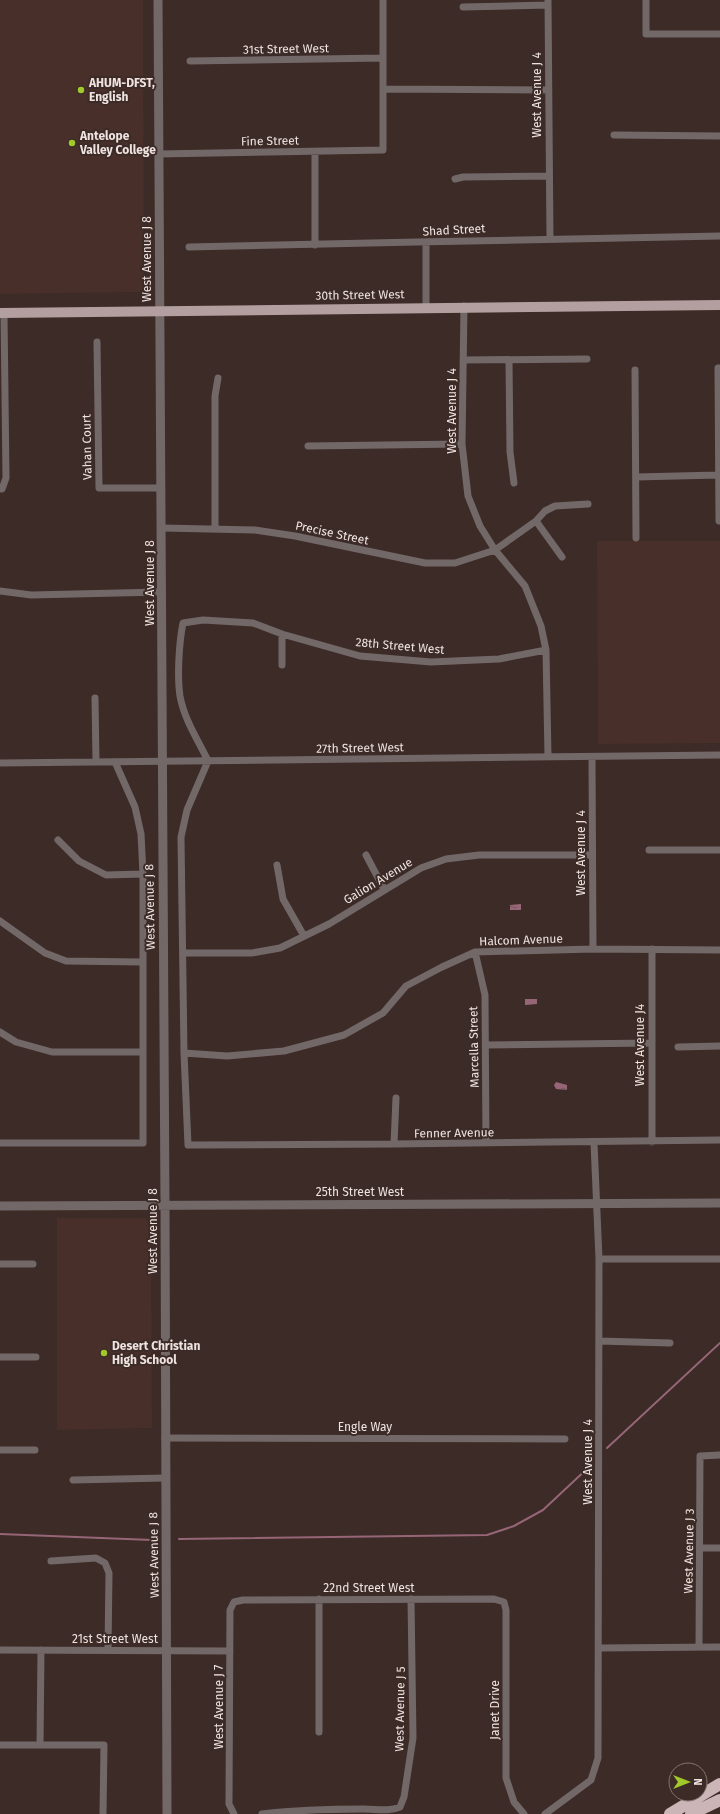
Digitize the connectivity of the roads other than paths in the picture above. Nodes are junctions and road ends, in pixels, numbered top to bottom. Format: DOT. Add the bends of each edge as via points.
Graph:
graph roads {
  1 [pos="158,0"];
  2 [pos="383,0"];
  3 [pos="646,0"];
  4 [pos="548,3"];
  5 [pos="464,7"];
  6 [pos="720,34"];
  7 [pos="383,58"];
  8 [pos="190,61"];
  9 [pos="383,89"];
  10 [pos="548,90"];
  11 [pos="614,135"];
  12 [pos="720,136"];
  13 [pos="315,152"];
  14 [pos="158,154"];
  15 [pos="549,176"];
  16 [pos="455,180"];
  17 [pos="720,236"];
  18 [pos="550,238"];
  19 [pos="426,243"];
  20 [pos="316,245"];
  21 [pos="189,246"];
  22 [pos="720,304"];
  23 [pos="464,306"];
  24 [pos="426,307"];
  25 [pos="159,312"];
  26 [pos="2,313"];
  27 [pos="97,342"];
  28 [pos="587,359"];
  29 [pos="463,360"];
  30 [pos="509,360"];
  31 [pos="719,368"];
  32 [pos="635,370"];
  33 [pos="218,378"];
  34 [pos="2,379"];
  35 [pos="462,444"];
  36 [pos="308,446"];
  37 [pos="718,475"];
  38 [pos="636,477"];
  39 [pos="514,483"];
  40 [pos="162,488"];
  41 [pos="1,489"];
  42 [pos="588,504"];
  43 [pos="536,521"];
  44 [pos="719,521"];
  45 [pos="162,528"];
  46 [pos="216,529"];
  47 [pos="636,538"];
  48 [pos="495,550"];
  49 [pos="562,557"];
  50 [pos="0,591"];
  51 [pos="162,592"];
  52 [pos="282,634"];
  53 [pos="546,650"];
  54 [pos="282,665"];
  55 [pos="95,698"];
  56 [pos="720,755"];
  57 [pos="548,757"];
  58 [pos="592,757"];
  59 [pos="161,761"];
  60 [pos="208,761"];
  61 [pos="96,762"];
  62 [pos="115,762"];
  63 [pos="0,763"];
  64 [pos="58,840"];
  65 [pos="649,850"];
  66 [pos="720,850"];
  67 [pos="366,855"];
  68 [pos="592,855"];
  69 [pos="277,865"];
  70 [pos="142,874"];
  71 [pos="384,889"];
  72 [pos="0,921"];
  73 [pos="304,936"];
  74 [pos="593,949"];
  75 [pos="652,949"];
  76 [pos="720,950"];
  77 [pos="475,952"];
  78 [pos="183,953"];
  79 [pos="142,962"];
  80 [pos="0,1032"];
  81 [pos="651,1043"];
  82 [pos="486,1046"];
  83 [pos="720,1046"];
  84 [pos="678,1047"];
  85 [pos="142,1052"];
  86 [pos="184,1053"];
  87 [pos="396,1098"];
  88 [pos="720,1140"];
  89 [pos="652,1142"];
  90 [pos="0,1143"];
  91 [pos="486,1143"];
  92 [pos="594,1143"];
  93 [pos="394,1144"];
  94 [pos="720,1203"];
  95 [pos="596,1204"];
  96 [pos="165,1205"];
  97 [pos="0,1206"];
  98 [pos="599,1259"];
  99 [pos="720,1259"];
  100 [pos="0,1264"];
  101 [pos="33,1264"];
  102 [pos="599,1341"];
  103 [pos="670,1343"];
  104 [pos="0,1357"];
  105 [pos="36,1357"];
  106 [pos="165,1438"];
  107 [pos="565,1439"];
  108 [pos="0,1450"];
  109 [pos="35,1450"];
  110 [pos="720,1455"];
  111 [pos="165,1478"];
  112 [pos="73,1480"];
  113 [pos="700,1548"];
  114 [pos="720,1548"];
  115 [pos="51,1561"];
  116 [pos="319,1599"];
  117 [pos="411,1599"];
  118 [pos="234,1602"];
  119 [pos="504,1602"];
  120 [pos="720,1646"];
  121 [pos="699,1647"];
  122 [pos="599,1648"];
  123 [pos="0,1650"];
  124 [pos="41,1650"];
  125 [pos="108,1650"];
  126 [pos="166,1650"];
  127 [pos="230,1651"];
  128 [pos="319,1732"];
  129 [pos="0,1745"];
  130 [pos="40,1745"];
  131 [pos="720,1784"];
  132 [pos="720,1800"];
  133 [pos="103,1814"];
  134 [pos="167,1814"];
  135 [pos="233,1814"];
  136 [pos="262,1814"];
  137 [pos="524,1814"];
  138 [pos="545,1814"];
  139 [pos="670,1814"];
  140 [pos="691,1814"];
  1 -- 14 [label="street, West Avenue J 8"];
  2 -- 7 [label="street"];
  3 -- 6 [label="street" via="646,34"];
  4 -- 5 [label="street"];
  4 -- 10 [label="street, West Avenue J 4"];
  7 -- 8 [label="street, 31st Street West"];
  7 -- 9 [label="street"];
  9 -- 10 [label="street"];
  9 -- 13 [label="street, Fine Street" via="383,150"];
  10 -- 15 [label="street, West Avenue J 4"];
  11 -- 12 [label="street"];
  13 -- 14 [label="street, Fine Street"];
  13 -- 20 [label="street"];
  14 -- 25 [label="street, West Avenue J 8"];
  15 -- 16 [label="street" via="463,177"];
  15 -- 18 [label="street, West Avenue J 4"];
  17 -- 18 [label="street, Shad Street"];
  18 -- 19 [label="street, Shad Street"];
  19 -- 20 [label="street, Shad Street"];
  19 -- 24 [label="street"];
  20 -- 21 [label="street, Shad Street"];
  22 -- 23 [label="main road, 30th Street West"];
  23 -- 24 [label="main road, 30th Street West"];
  23 -- 29 [label="street, West Avenue J 4"];
  24 -- 25 [label="main road, 30th Street West"];
  25 -- 26 [label="main road, 30th Street West"];
  25 -- 40 [label="street, West Avenue J 8"];
  26 -- 34 [label="street"];
  27 -- 40 [label="street, Vahan Court" via="99,488"];
  28 -- 30 [label="street"];
  29 -- 30 [label="street"];
  29 -- 35 [label="street, West Avenue J 4"];
  30 -- 39 [label="street" via="510,452"];
  31 -- 37 [label="street"];
  32 -- 38 [label="street"];
  33 -- 46 [label="street"];
  34 -- 41 [label="street" via="6,478"];
  35 -- 36 [label="street"];
  35 -- 48 [label="street, West Avenue J 4" via="468,496 480,526"];
  37 -- 38 [label="street"];
  37 -- 44 [label="street"];
  38 -- 47 [label="street"];
  40 -- 45 [label="street, West Avenue J 8"];
  42 -- 43 [label="street, Precise Street" via="555,506 545,510"];
  43 -- 48 [label="street, Precise Street"];
  43 -- 49 [label="street"];
  45 -- 46 [label="street, Precise Street"];
  45 -- 51 [label="street, West Avenue J 8"];
  46 -- 48 [label="street, Precise Street" via="255,530 295,536 425,563 455,563"];
  48 -- 53 [label="street, West Avenue J 4" via="525,586 541,626"];
  50 -- 51 [label="street" via="31,595"];
  51 -- 59 [label="street, West Avenue J 8"];
  52 -- 53 [label="street, 28th Street West" via="360,656 431,662 500,659"];
  52 -- 54 [label="street"];
  52 -- 60 [label="street, 28th Street West" via="253,623 203,620 183,623 180,642 180,696 188,721"];
  53 -- 57 [label="street, West Avenue J 4"];
  55 -- 61 [label="street"];
  56 -- 58 [label="street, 27th Street West"];
  57 -- 58 [label="street, 27th Street West"];
  57 -- 60 [label="street, 27th Street West"];
  58 -- 68 [label="street, West Avenue J 4"];
  59 -- 60 [label="street, 27th Street West"];
  59 -- 62 [label="street, 27th Street West"];
  59 -- 96 [label="street, West Avenue J 8"];
  60 -- 78 [label="street" via="187,810 181,837"];
  61 -- 62 [label="street, 27th Street West"];
  61 -- 63 [label="street, 27th Street West"];
  62 -- 70 [label="street" via="135,806 141,834"];
  64 -- 70 [label="street" via="79,861 106,875"];
  65 -- 66 [label="street"];
  67 -- 71 [label="street"];
  68 -- 71 [label="street, Galion Avenue" via="479,855 446,859 421,868"];
  68 -- 74 [label="street, West Avenue J 4"];
  69 -- 73 [label="street" via="283,899"];
  70 -- 79 [label="street"];
  71 -- 73 [label="street, Galion Avenue" via="329,924"];
  72 -- 79 [label="street" via="45,953 66,961"];
  73 -- 78 [label="street, Galion Avenue" via="280,948 252,953"];
  74 -- 75 [label="street, Halcom Avenue"];
  74 -- 77 [label="street, Halcom Avenue"];
  75 -- 76 [label="street, Halcom Avenue"];
  75 -- 81 [label="street, West Avenue J4"];
  77 -- 82 [label="street, Marcella Street" via="485,995"];
  77 -- 86 [label="street, Halcom Avenue" via="406,986 383,1013 344,1035 284,1051 227,1056"];
  78 -- 86 [label="street"];
  79 -- 85 [label="street"];
  80 -- 85 [label="street" via="16,1042 52,1052"];
  81 -- 82 [label="street"];
  81 -- 89 [label="street, West Avenue J4"];
  82 -- 91 [label="street, Marcella Street"];
  83 -- 84 [label="street"];
  85 -- 90 [label="street" via="143,1143"];
  86 -- 93 [label="street, Fenner Avenue" via="188,1145"];
  87 -- 93 [label="street"];
  88 -- 89 [label="street, Fenner Avenue"];
  89 -- 92 [label="street, Fenner Avenue"];
  91 -- 92 [label="street, Fenner Avenue"];
  91 -- 93 [label="street, Fenner Avenue"];
  92 -- 95 [label="street, West Avenue J 4"];
  94 -- 95 [label="street, 25th Street West"];
  95 -- 96 [label="street, 25th Street West"];
  95 -- 98 [label="street, West Avenue J 4"];
  96 -- 97 [label="street, 25th Street West"];
  96 -- 106 [label="street, West Avenue J 8"];
  98 -- 99 [label="street"];
  98 -- 102 [label="street, West Avenue J 4"];
  100 -- 101 [label="street"];
  102 -- 103 [label="street"];
  102 -- 122 [label="street, West Avenue J 4"];
  104 -- 105 [label="street"];
  106 -- 107 [label="street, Engle Way"];
  106 -- 111 [label="street, West Avenue J 8"];
  108 -- 109 [label="street"];
  110 -- 113 [label="street, West Avenue J 3" via="700,1456"];
  111 -- 112 [label="street"];
  111 -- 126 [label="street, West Avenue J 8"];
  113 -- 114 [label="street"];
  113 -- 121 [label="street, West Avenue J 3"];
  115 -- 125 [label="street" via="96,1558 105,1562 109,1573"];
  116 -- 117 [label="street, 22nd Street West"];
  116 -- 118 [label="street, 22nd Street West"];
  116 -- 128 [label="street"];
  117 -- 119 [label="street, 22nd Street West" via="494,1598"];
  117 -- 136 [label="street, West Avenue J 5" via="413,1738 404,1797 400,1807 390,1811 366,1809"];
  118 -- 127 [label="street, West Avenue J 7" via="230,1610"];
  119 -- 137 [label="street, Janet Drive" via="506,1778 514,1802"];
  120 -- 121 [label="street"];
  121 -- 122 [label="street"];
  122 -- 138 [label="street, West Avenue J 4" via="598,1758 591,1780"];
  123 -- 124 [label="street, 21st Street West"];
  124 -- 125 [label="street, 21st Street West"];
  124 -- 130 [label="street"];
  125 -- 126 [label="street, 21st Street West"];
  126 -- 127 [label="street, 21st Street West"];
  126 -- 134 [label="street, West Avenue J 8"];
  127 -- 135 [label="street, West Avenue J 7" via="229,1804"];
  129 -- 130 [label="street"];
  130 -- 133 [label="street" via="104,1745"];
  131 -- 139 [label="highway"];
  132 -- 140 [label="highway"];
}
